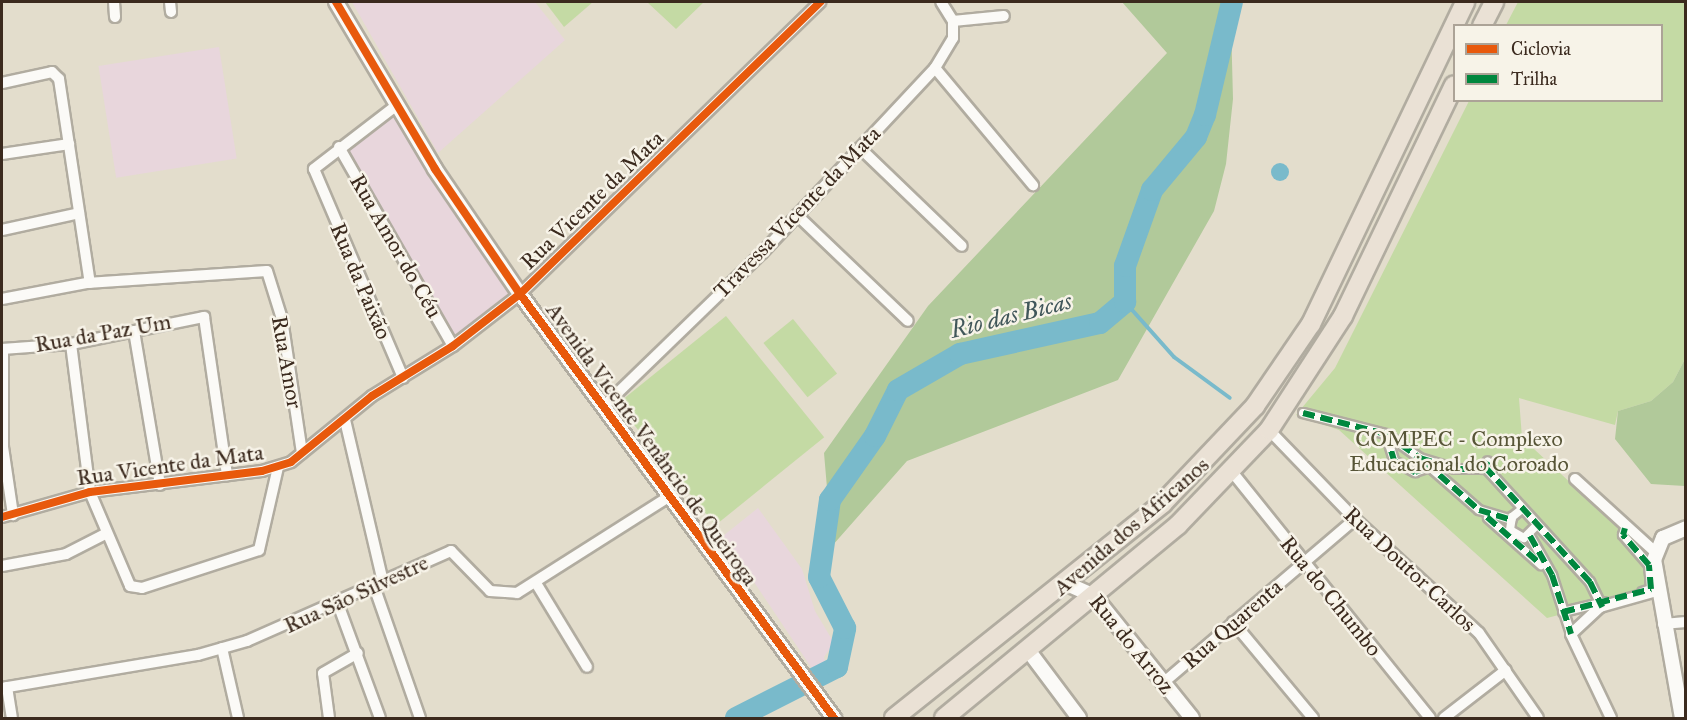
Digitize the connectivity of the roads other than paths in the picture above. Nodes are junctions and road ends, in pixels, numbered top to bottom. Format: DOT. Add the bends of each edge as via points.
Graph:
graph roads {
  1 [pos="114,2"];
  2 [pos="336,2"];
  3 [pos="820,2"];
  4 [pos="941,2"];
  5 [pos="1465,2"];
  6 [pos="1494,2"];
  7 [pos="1004,16"];
  8 [pos="115,17"];
  9 [pos="953,21"];
  10 [pos="1455,24"];
  11 [pos="1483,24"];
  12 [pos="1453,27"];
  13 [pos="935,68"];
  14 [pos="2,83"];
  15 [pos="1453,89"];
  16 [pos="397,105"];
  17 [pos="69,144"];
  18 [pos="339,147"];
  19 [pos="860,148"];
  20 [pos="2,154"];
  21 [pos="320,184"];
  22 [pos="1033,185"];
  23 [pos="79,213"];
  24 [pos="797,215"];
  25 [pos="2,230"];
  26 [pos="962,246"];
  27 [pos="90,283"];
  28 [pos="520,294"];
  29 [pos="2,299"];
  30 [pos="908,321"];
  31 [pos="134,331"];
  32 [pos="71,344"];
  33 [pos="453,346"];
  34 [pos="2,350"];
  35 [pos="402,378"];
  36 [pos="603,407"];
  37 [pos="1303,413"];
  38 [pos="345,420"];
  39 [pos="1269,430"];
  40 [pos="1386,434"];
  41 [pos="2,447"];
  42 [pos="302,453"];
  43 [pos="1420,458"];
  44 [pos="278,467"];
  45 [pos="1430,467"];
  46 [pos="1233,473"];
  47 [pos="227,475"];
  48 [pos="1575,478"];
  49 [pos="160,485"];
  50 [pos="90,492"];
  51 [pos="668,497"];
  52 [pos="1522,509"];
  53 [pos="1479,510"];
  54 [pos="7,516"];
  55 [pos="1355,519"];
  56 [pos="1510,520"];
  57 [pos="1537,525"];
  58 [pos="1625,528"];
  59 [pos="1686,528"];
  60 [pos="105,534"];
  61 [pos="1530,536"];
  62 [pos="1654,555"];
  63 [pos="1304,563"];
  64 [pos="2,566"];
  65 [pos="1548,571"];
  66 [pos="536,583"];
  67 [pos="1065,583"];
  68 [pos="379,584"];
  69 [pos="1657,591"];
  70 [pos="1094,596"];
  71 [pos="338,604"];
  72 [pos="1601,605"];
  73 [pos="1563,612"];
  74 [pos="1233,622"];
  75 [pos="1686,622"];
  76 [pos="1663,624"];
  77 [pos="1571,634"];
  78 [pos="222,648"];
  79 [pos="1028,650"];
  80 [pos="358,653"];
  81 [pos="587,667"];
  82 [pos="1506,670"];
  83 [pos="1163,683"];
  84 [pos="4,687"];
  85 [pos="12,718"];
  86 [pos="238,718"];
  87 [pos="329,718"];
  88 [pos="380,718"];
  89 [pos="420,718"];
  90 [pos="834,718"];
  91 [pos="894,718"];
  92 [pos="944,718"];
  93 [pos="1079,718"];
  94 [pos="1192,718"];
  95 [pos="1313,718"];
  96 [pos="1430,718"];
  97 [pos="1444,718"];
  98 [pos="1538,718"];
  99 [pos="1611,718"];
  100 [pos="1682,718"];
  1 -- 8 [label="street"];
  2 -- 16 [label="street, Avenida Vicente Venâncio de Queiroga"];
  3 -- 28 [label="street, Rua Vicente da Mata"];
  4 -- 9 [label="street"];
  5 -- 10 [label="main road, Avenida dos Africanos"];
  6 -- 11 [label="main road"];
  7 -- 9 [label="street"];
  9 -- 13 [label="street, Travessa Vicente da Mata" via="953,38"];
  12 -- 67 [label="main road, Avenida dos Africanos" via="1316,315 1285,366 1212,456"];
  13 -- 19 [label="street, Travessa Vicente da Mata"];
  13 -- 22 [label="street"];
  14 -- 17 [label="street" via="57,74"];
  15 -- 39 [label="main road, Avenida dos Africanos" via="1343,316"];
  16 -- 18 [label="street, Rua Amor do Céu"];
  16 -- 28 [label="street, Avenida Vicente Venâncio de Queiroga"];
  17 -- 20 [label="street"];
  17 -- 23 [label="street"];
  18 -- 21 [label="street, Rua Amor do Céu" via="314,167"];
  18 -- 33 [label="street, Rua Amor do Céu"];
  19 -- 24 [label="street, Travessa Vicente da Mata"];
  19 -- 26 [label="street"];
  21 -- 35 [label="street, Rua da Paixão"];
  23 -- 25 [label="street"];
  23 -- 27 [label="street"];
  24 -- 30 [label="street"];
  24 -- 36 [label="street, Travessa Vicente da Mata"];
  27 -- 29 [label="street"];
  27 -- 42 [label="street, Rua Amor" via="267,271 282,319"];
  28 -- 33 [label="street, Rua Vicente da Mata"];
  28 -- 36 [label="street, Avenida Vicente Venâncio de Queiroga"];
  31 -- 32 [label="street, Rua da Paz Um"];
  31 -- 47 [label="street, Rua da Paz Um" via="204,317"];
  31 -- 49 [label="street"];
  32 -- 34 [label="street, Rua da Paz Um"];
  32 -- 50 [label="street"];
  33 -- 35 [label="street, Rua Vicente da Mata"];
  34 -- 41 [label="street"];
  35 -- 38 [label="street, Rua Vicente da Mata"];
  36 -- 51 [label="street, Avenida Vicente Venâncio de Queiroga"];
  37 -- 40 [label="street"];
  38 -- 42 [label="street, Rua Vicente da Mata"];
  38 -- 68 [label="street"];
  39 -- 46 [label="main road, Avenida dos Africanos"];
  39 -- 55 [label="street, Rua Doutor Carlos"];
  40 -- 43 [label="street"];
  40 -- 45 [label="street" via="1394,461 1415,472"];
  41 -- 54 [label="street"];
  42 -- 44 [label="street, Rua Vicente da Mata"];
  43 -- 45 [label="street"];
  43 -- 52 [label="street" via="1470,472 1486,464"];
  44 -- 47 [label="street, Rua Vicente da Mata"];
  44 -- 60 [label="street" via="259,550 136,588 126,582"];
  45 -- 53 [label="street"];
  46 -- 63 [label="street, Rua do Chumbo"];
  46 -- 70 [label="main road, Avenida dos Africanos"];
  47 -- 49 [label="street, Rua Vicente da Mata"];
  48 -- 58 [label="street"];
  49 -- 50 [label="street, Rua Vicente da Mata"];
  50 -- 54 [label="street, Rua Vicente da Mata"];
  50 -- 60 [label="street"];
  51 -- 66 [label="street, Rua São Silvestre"];
  51 -- 90 [label="street, Avenida Vicente Venâncio de Queiroga"];
  52 -- 56 [label="street"];
  52 -- 57 [label="street"];
  53 -- 56 [label="street"];
  53 -- 65 [label="street"];
  55 -- 63 [label="street, Rua Quarenta"];
  55 -- 82 [label="street, Rua Doutor Carlos" via="1479,633"];
  56 -- 61 [label="street" via="1514,534"];
  57 -- 61 [label="street"];
  57 -- 72 [label="street" via="1590,582"];
  58 -- 62 [label="street"];
  58 -- 72 [label="street" via="1623,535 1648,565 1651,589"];
  59 -- 62 [label="street" via="1663,538"];
  60 -- 64 [label="street" via="66,554"];
  61 -- 65 [label="street"];
  62 -- 69 [label="street"];
  63 -- 74 [label="street, Rua Quarenta"];
  63 -- 96 [label="street, Rua do Chumbo"];
  65 -- 73 [label="street"];
  66 -- 68 [label="street, Rua São Silvestre" via="497,594 451,551"];
  66 -- 81 [label="street"];
  67 -- 70 [label="street, Rua do Arroz"];
  67 -- 91 [label="main road, Avenida dos Africanos"];
  68 -- 71 [label="street, Rua São Silvestre"];
  68 -- 89 [label="street"];
  69 -- 72 [label="street"];
  69 -- 76 [label="street"];
  70 -- 79 [label="main road, Avenida dos Africanos"];
  70 -- 83 [label="street, Rua do Arroz"];
  71 -- 78 [label="street, Rua São Silvestre" via="272,633"];
  71 -- 80 [label="street"];
  72 -- 73 [label="street"];
  72 -- 77 [label="street"];
  73 -- 77 [label="street"];
  74 -- 83 [label="street, Rua Quarenta"];
  74 -- 95 [label="street"];
  75 -- 76 [label="street"];
  76 -- 100 [label="street"];
  77 -- 99 [label="street"];
  78 -- 84 [label="street, Rua São Silvestre"];
  78 -- 86 [label="street"];
  79 -- 92 [label="main road, Avenida dos Africanos"];
  79 -- 93 [label="street"];
  80 -- 87 [label="street" via="323,674"];
  80 -- 88 [label="street"];
  82 -- 97 [label="street"];
  82 -- 98 [label="street, Rua Doutor Carlos"];
  83 -- 94 [label="street, Rua do Arroz"];
  84 -- 85 [label="street"];
}
